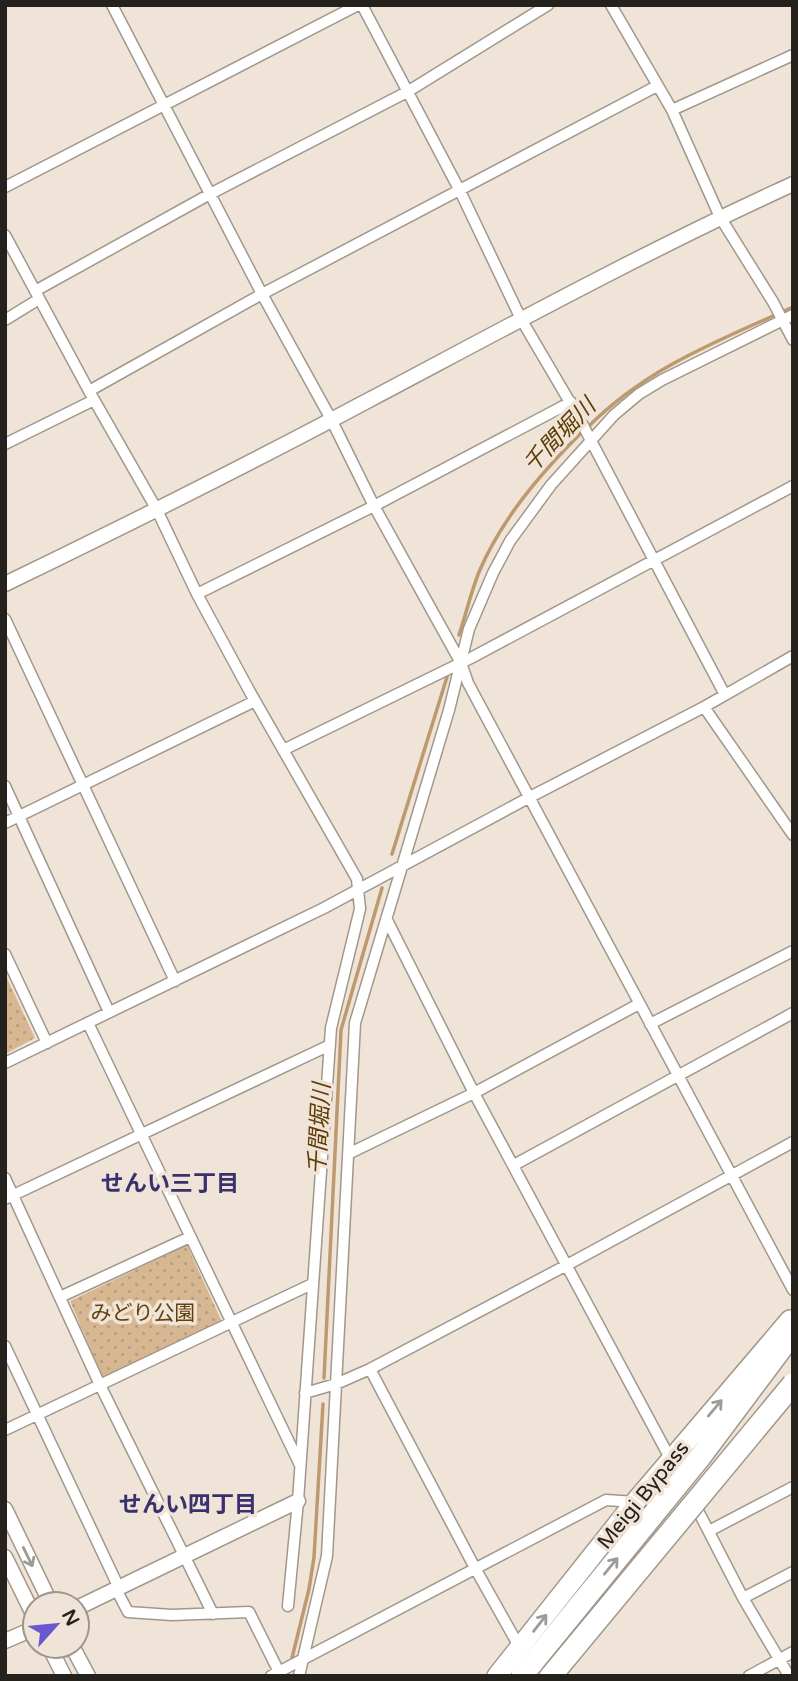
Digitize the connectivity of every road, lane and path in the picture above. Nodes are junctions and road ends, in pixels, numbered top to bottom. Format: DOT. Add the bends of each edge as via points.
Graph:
graph roads {
  1 [pos="112,5"];
  2 [pos="360,5"];
  3 [pos="548,5"];
  4 [pos="611,5"];
  5 [pos="793,55"];
  6 [pos="657,86"];
  7 [pos="407,92"];
  8 [pos="164,105"];
  9 [pos="672,110"];
  10 [pos="793,184"];
  11 [pos="5,187"];
  12 [pos="460,191"];
  13 [pos="210,194"];
  14 [pos="720,217"];
  15 [pos="5,235"];
  16 [pos="37,295"];
  17 [pos="262,295"];
  18 [pos="785,317"];
  19 [pos="521,318"];
  20 [pos="5,320"];
  21 [pos="793,340"];
  22 [pos="91,396"];
  23 [pos="571,402"];
  24 [pos="331,419"];
  25 [pos="590,438"];
  26 [pos="5,444"];
  27 [pos="793,486"];
  28 [pos="374,506"];
  29 [pos="157,510"];
  30 [pos="654,561"];
  31 [pos="5,584"];
  32 [pos="197,594"];
  33 [pos="5,619"];
  34 [pos="793,656"];
  35 [pos="461,663"];
  36 [pos="725,695"];
  37 [pos="255,701"];
  38 [pos="704,707"];
  39 [pos="283,750"];
  40 [pos="83,785"];
  41 [pos="5,786"];
  42 [pos="530,797"];
  43 [pos="20,816"];
  44 [pos="5,822"];
  45 [pos="793,835"];
  46 [pos="403,864"];
  47 [pos="358,889"];
  48 [pos="387,920"];
  49 [pos="793,951"];
  50 [pos="5,954"];
  51 [pos="175,981"];
  52 [pos="639,1004"];
  53 [pos="109,1012"];
  54 [pos="793,1013"];
  55 [pos="88,1023"];
  56 [pos="650,1024"];
  57 [pos="47,1043"];
  58 [pos="330,1045"];
  59 [pos="5,1063"];
  60 [pos="677,1075"];
  61 [pos="474,1093"];
  62 [pos="141,1135"];
  63 [pos="793,1142"];
  64 [pos="350,1153"];
  65 [pos="514,1165"];
  66 [pos="731,1174"];
  67 [pos="5,1178"];
  68 [pos="9,1197"];
  69 [pos="190,1237"];
  70 [pos="567,1265"];
  71 [pos="312,1284"];
  72 [pos="793,1290"];
  73 [pos="60,1297"];
  74 [pos="793,1317"];
  75 [pos="232,1323"];
  76 [pos="793,1325"];
  77 [pos="5,1346"];
  78 [pos="370,1369"];
  79 [pos="793,1382"];
  80 [pos="336,1384"];
  81 [pos="100,1385"];
  82 [pos="305,1393"];
  83 [pos="784,1401"];
  84 [pos="37,1415"];
  85 [pos="5,1430"];
  86 [pos="671,1460"];
  87 [pos="300,1466"];
  88 [pos="793,1488"];
  89 [pos="692,1500"];
  90 [pos="298,1501"];
  91 [pos="635,1502"];
  92 [pos="5,1509"];
  93 [pos="709,1531"];
  94 [pos="185,1556"];
  95 [pos="5,1557"];
  96 [pos="475,1568"];
  97 [pos="793,1572"];
  98 [pos="118,1588"];
  99 [pos="21,1590"];
  100 [pos="44,1590"];
  101 [pos="743,1598"];
  102 [pos="91,1601"];
  103 [pos="288,1606"];
  104 [pos="213,1614"];
  105 [pos="520,1648"];
  106 [pos="793,1652"];
  107 [pos="56,1660"];
  108 [pos="79,1660"];
  109 [pos="301,1660"];
  110 [pos="779,1660"];
  111 [pos="279,1673"];
  112 [pos="64,1676"];
  113 [pos="88,1676"];
  114 [pos="299,1676"];
  115 [pos="497,1676"];
  116 [pos="522,1676"];
  117 [pos="545,1676"];
  118 [pos="551,1676"];
  119 [pos="749,1676"];
  120 [pos="789,1676"];
  1 -- 8 [label="street"];
  2 -- 7 [label="street"];
  2 -- 8 [label="street"];
  3 -- 7 [label="street"];
  4 -- 6 [label="street"];
  5 -- 9 [label="street"];
  6 -- 9 [label="street"];
  6 -- 12 [label="street"];
  7 -- 12 [label="street"];
  7 -- 13 [label="street"];
  8 -- 11 [label="street"];
  8 -- 13 [label="street"];
  9 -- 14 [label="street"];
  10 -- 14 [label="street"];
  12 -- 17 [label="street"];
  12 -- 19 [label="street"];
  13 -- 16 [label="street"];
  13 -- 17 [label="street"];
  14 -- 18 [label="street"];
  14 -- 19 [label="street"];
  15 -- 16 [label="street"];
  16 -- 20 [label="street"];
  16 -- 22 [label="street"];
  17 -- 22 [label="street"];
  17 -- 24 [label="street"];
  18 -- 21 [label="street"];
  18 -- 25 [label="street" via="639,394"];
  19 -- 23 [label="street"];
  19 -- 24 [label="street"];
  22 -- 26 [label="street"];
  22 -- 29 [label="street"];
  23 -- 25 [label="street"];
  23 -- 28 [label="street"];
  24 -- 28 [label="street"];
  24 -- 29 [label="street"];
  25 -- 30 [label="street"];
  25 -- 35 [label="street" via="510,541 469,629"];
  27 -- 30 [label="street"];
  28 -- 32 [label="street"];
  28 -- 35 [label="street"];
  29 -- 31 [label="street"];
  29 -- 32 [label="street"];
  30 -- 35 [label="street"];
  30 -- 36 [label="street"];
  32 -- 37 [label="street"];
  33 -- 40 [label="street"];
  34 -- 36 [label="street"];
  35 -- 39 [label="street"];
  35 -- 42 [label="street"];
  35 -- 46 [label="street"];
  36 -- 38 [label="street"];
  37 -- 39 [label="street"];
  37 -- 40 [label="street"];
  38 -- 42 [label="street"];
  38 -- 45 [label="street"];
  39 -- 47 [label="street" via="357,879"];
  40 -- 43 [label="street"];
  40 -- 51 [label="street"];
  41 -- 43 [label="street"];
  42 -- 46 [label="street"];
  42 -- 52 [label="street"];
  43 -- 44 [label="street"];
  43 -- 53 [label="street"];
  46 -- 47 [label="street"];
  46 -- 48 [label="street"];
  47 -- 51 [label="street"];
  47 -- 58 [label="street" via="360,909"];
  48 -- 61 [label="street"];
  48 -- 64 [label="street" via="355,1023"];
  49 -- 56 [label="street"];
  50 -- 57 [label="street"];
  51 -- 53 [label="street"];
  52 -- 56 [label="street"];
  52 -- 61 [label="street"];
  53 -- 55 [label="street"];
  54 -- 60 [label="street"];
  55 -- 57 [label="street"];
  55 -- 62 [label="street"];
  56 -- 60 [label="street"];
  57 -- 59 [label="street"];
  58 -- 62 [label="street"];
  58 -- 71 [label="street"];
  60 -- 65 [label="street"];
  60 -- 66 [label="street"];
  61 -- 64 [label="street"];
  61 -- 65 [label="street"];
  62 -- 68 [label="street"];
  62 -- 69 [label="street"];
  63 -- 66 [label="street"];
  64 -- 80 [label="street"];
  65 -- 70 [label="street"];
  66 -- 70 [label="street"];
  66 -- 72 [label="street"];
  67 -- 68 [label="street"];
  68 -- 73 [label="street"];
  69 -- 73 [label="street"];
  69 -- 75 [label="street"];
  70 -- 78 [label="street"];
  70 -- 86 [label="street"];
  71 -- 75 [label="street"];
  71 -- 82 [label="street"];
  73 -- 81 [label="street"];
  86 -- 74 [label="highway, Meigi Bypass, one-way"];
  75 -- 81 [label="street"];
  75 -- 87 [label="street"];
  116 -- 76 [label="highway, one-way" via="701,1456 781,1349"];
  77 -- 84 [label="street"];
  78 -- 80 [label="street"];
  78 -- 96 [label="street"];
  79 -- 83 [label="highway, Meigi Bypass"];
  79 -- 118 [label="highway, bridge"];
  80 -- 82 [label="street"];
  80 -- 109 [label="street" via="327,1556"];
  81 -- 84 [label="street"];
  81 -- 94 [label="street"];
  82 -- 87 [label="street"];
  83 -- 89 [label="highway, Meigi Bypass"];
  84 -- 85 [label="street"];
  84 -- 98 [label="street"];
  86 -- 91 [label="highway, Meigi Bypass"];
  87 -- 90 [label="street"];
  88 -- 93 [label="street"];
  89 -- 93 [label="street"];
  89 -- 117 [label="highway, Meigi Bypass"];
  90 -- 94 [label="street"];
  90 -- 103 [label="street"];
  91 -- 96 [label="street" via="606,1500"];
  105 -- 91 [label="highway, Meigi Bypass, one-way"];
  92 -- 100 [label="street, one-way"];
  93 -- 101 [label="street"];
  94 -- 98 [label="street"];
  94 -- 104 [label="street"];
  95 -- 99 [label="street"];
  96 -- 105 [label="street"];
  96 -- 109 [label="street"];
  97 -- 101 [label="street"];
  98 -- 102 [label="street"];
  98 -- 104 [label="street" via="128,1612"];
  101 -- 110 [label="street"];
  104 -- 111 [label="street" via="249,1612"];
  105 -- 115 [label="highway, Meigi Bypass"];
  106 -- 110 [label="street"];
  107 -- 112 [label="street"];
  108 -- 113 [label="street"];
  109 -- 111 [label="street"];
  109 -- 114 [label="street"];
  110 -- 119 [label="street"];
  110 -- 120 [label="street"];
}
